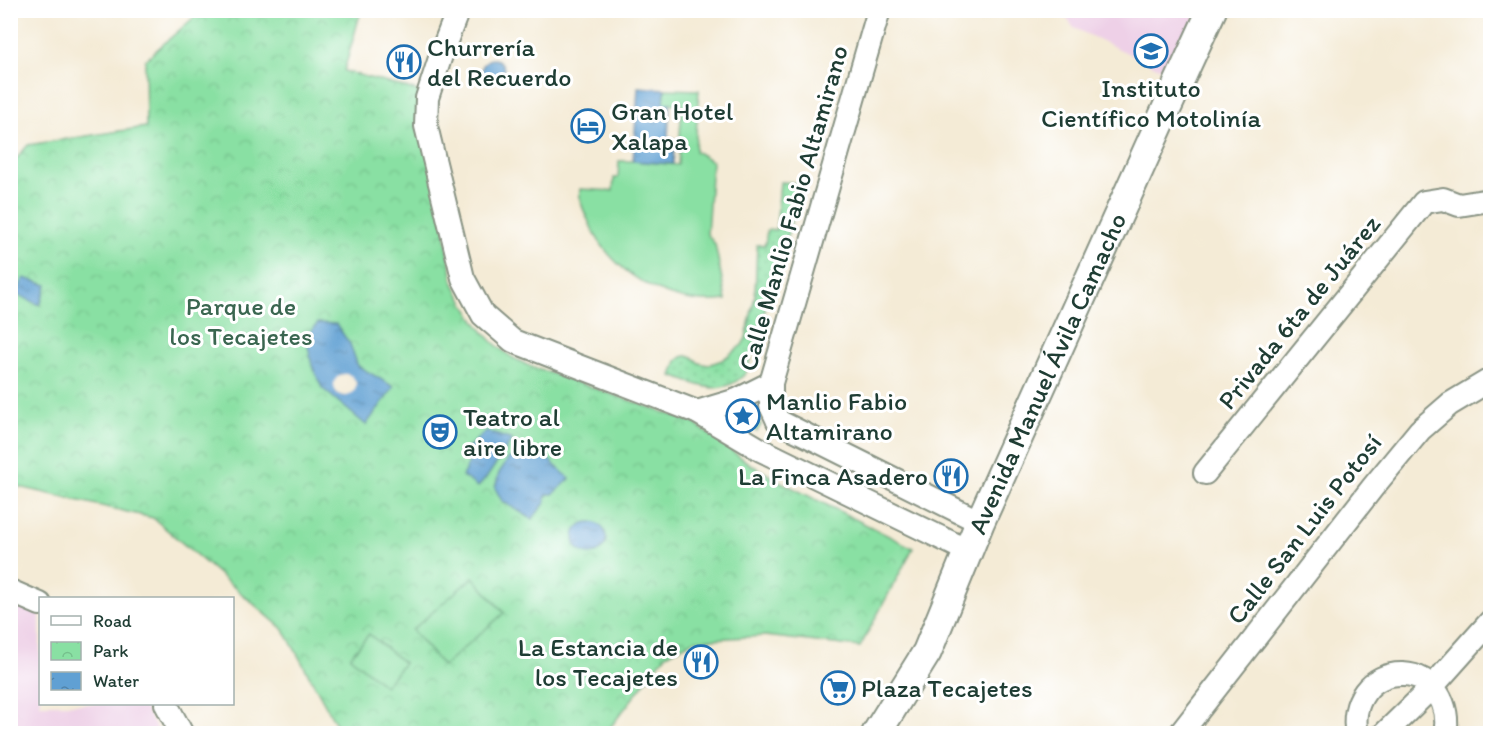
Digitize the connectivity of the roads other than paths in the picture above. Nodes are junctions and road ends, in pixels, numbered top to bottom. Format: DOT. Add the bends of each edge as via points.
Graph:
graph roads {
  1 [pos="458,10"];
  2 [pos="879,10"];
  3 [pos="1211,12"];
  4 [pos="1491,200"];
  5 [pos="1491,380"];
  6 [pos="771,382"];
  7 [pos="697,412"];
  8 [pos="778,421"];
  9 [pos="761,450"];
  10 [pos="1205,473"];
  11 [pos="980,522"];
  12 [pos="968,551"];
  13 [pos="10,591"];
  14 [pos="39,604"];
  15 [pos="1491,622"];
  16 [pos="1432,687"];
  17 [pos="167,705"];
  18 [pos="182,734"];
  19 [pos="876,734"];
  20 [pos="1180,734"];
  21 [pos="1357,734"];
  22 [pos="1384,734"];
  23 [pos="1445,734"];
  1 -- 7 [label="street" via="427,98 426,126 463,278 483,315 513,341"];
  2 -- 6 [label="street, Calle Manlio Fabio Altamirano"];
  3 -- 11 [label="main road, Avenida Manuel Ávila Camacho"];
  4 -- 10 [label="street, Privada 6ta de Juárez" via="1459,204 1443,199 1424,202"];
  5 -- 20 [label="street, Calle San Luis Potosí" via="1450,404 1420,430"];
  6 -- 7 [label="street" via="737,400"];
  6 -- 8 [label="street, Calle Manlio Fabio Altamirano" via="771,406"];
  7 -- 9 [label="street"];
  8 -- 9 [label="street" via="768,428"];
  8 -- 11 [label="street"];
  9 -- 12 [label="street"];
  11 -- 12 [label="main road, Avenida Manuel Ávila Camacho"];
  12 -- 19 [label="main road, Avenida Manuel Ávila Camacho" via="927,652"];
  13 -- 14 [label="street"];
  15 -- 16 [label="street"];
  16 -- 21 [label="street" via="1404,674 1375,682 1356,707"];
  16 -- 22 [label="street"];
  16 -- 23 [label="street" via="1446,710"];
  17 -- 18 [label="street"];
}
